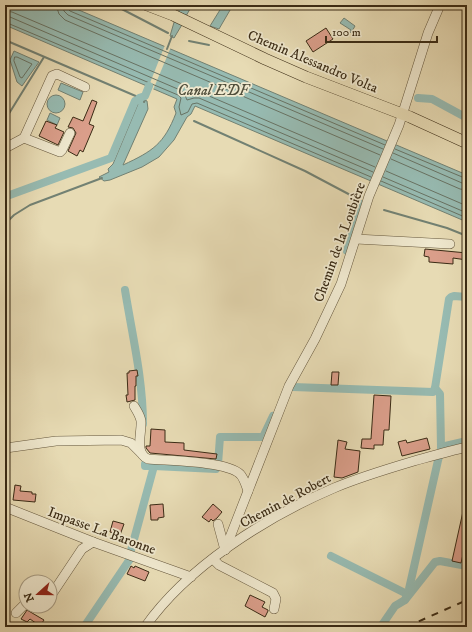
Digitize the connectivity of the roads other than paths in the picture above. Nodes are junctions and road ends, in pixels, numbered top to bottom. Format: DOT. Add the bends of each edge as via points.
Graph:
graph roads {
  1 [pos="147,5"];
  2 [pos="440,5"];
  3 [pos="85,87"];
  4 [pos="403,114"];
  5 [pos="70,133"];
  6 [pos="24,138"];
  7 [pos="467,143"];
  8 [pos="6,148"];
  9 [pos="356,239"];
  10 [pos="450,244"];
  11 [pos="134,406"];
  12 [pos="467,447"];
  13 [pos="6,448"];
  14 [pos="143,456"];
  15 [pos="248,491"];
  16 [pos="5,507"];
  17 [pos="218,524"];
  18 [pos="92,542"];
  19 [pos="224,550"];
  20 [pos="213,559"];
  21 [pos="191,577"];
  22 [pos="58,584"];
  23 [pos="274,609"];
  24 [pos="149,626"];
  1 -- 4 [label="main road, Chemin Alessandro Volta" via="306,77"];
  2 -- 4 [label="street, Chemin de la Loubière" via="428,33"];
  3 -- 6 [label="street" via="57,74 52,76"];
  4 -- 7 [label="main road, Chemin Alessandro Volta"];
  4 -- 9 [label="street, Chemin de la Loubière" via="369,196"];
  5 -- 6 [label="street" via="60,152"];
  6 -- 8 [label="street"];
  9 -- 10 [label="street"];
  9 -- 15 [label="street, Chemin de la Loubière" via="338,291 315,340 289,386"];
  11 -- 14 [label="street" via="141,419 140,446"];
  12 -- 19 [label="street, Chemin de Robert" via="374,473 334,488 274,518"];
  13 -- 14 [label="street" via="56,441 121,440 131,443"];
  14 -- 15 [label="street" via="148,459 229,468 242,477"];
  15 -- 19 [label="street, Chemin de la Loubière"];
  16 -- 18 [label="street, Impasse La Baronne"];
  17 -- 19 [label="street"];
  18 -- 21 [label="street, Impasse La Baronne"];
  18 -- 22 [label="street" via="82,549"];
  19 -- 20 [label="street, Chemin de Robert"];
  20 -- 21 [label="street, Chemin de Robert"];
  20 -- 23 [label="street" via="219,565 273,593 276,599"];
  21 -- 24 [label="street, Chemin de Robert" via="174,592"];
}
